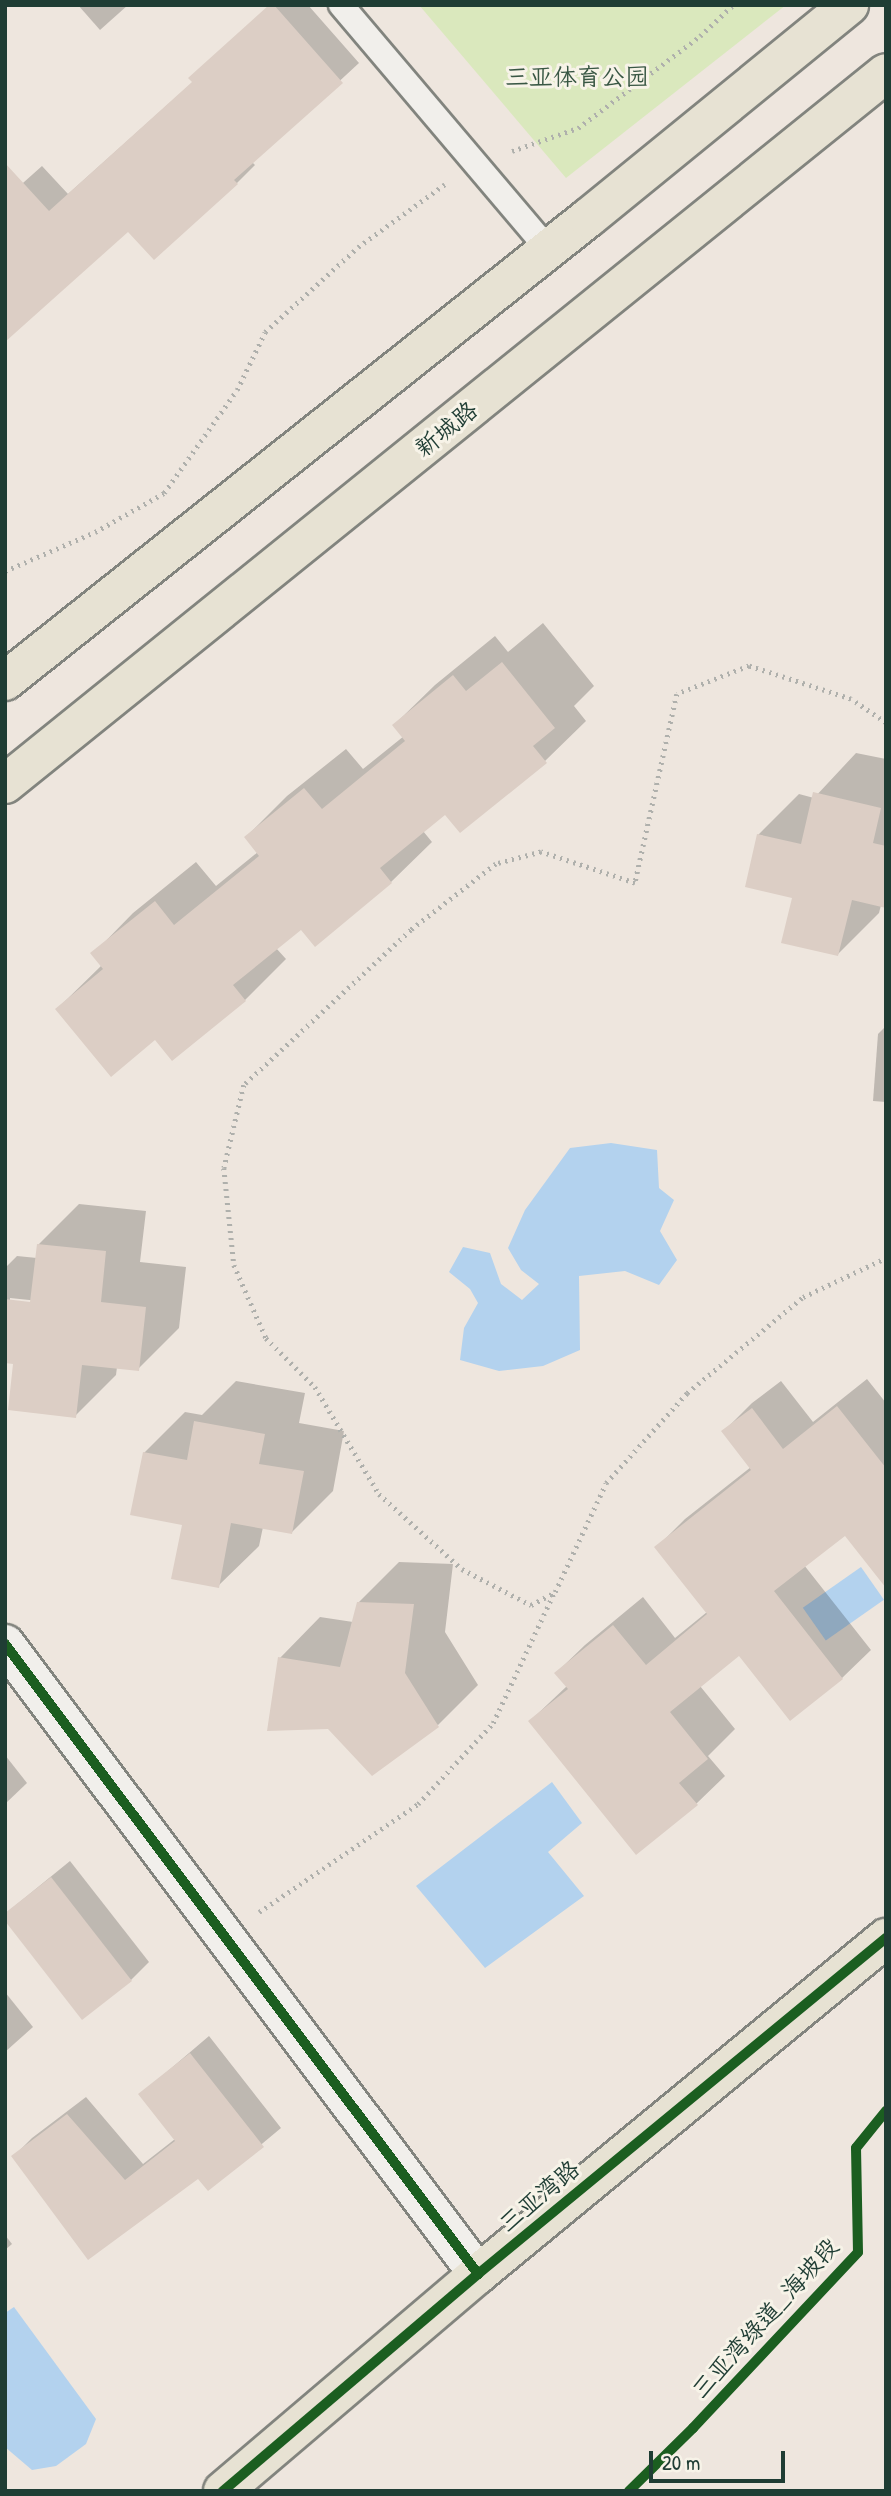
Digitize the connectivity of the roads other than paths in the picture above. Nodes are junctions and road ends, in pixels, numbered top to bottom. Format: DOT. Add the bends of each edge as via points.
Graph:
graph roads {
  1 [pos="341,5"];
  2 [pos="849,5"];
  3 [pos="886,74"];
  4 [pos="548,250"];
  5 [pos="5,681"];
  6 [pos="5,784"];
  7 [pos="5,1644"];
  8 [pos="886,1938"];
  9 [pos="478,2274"];
  10 [pos="223,2491"];
  1 -- 4 [label="lane"];
  2 -- 4 [label="main road"];
  3 -- 6 [label="main road, 新城路"];
  4 -- 5 [label="main road"];
  7 -- 9 [label="street"];
  8 -- 9 [label="main road, 三亚湾路"];
  9 -- 10 [label="main road, 三亚湾路"];
}
